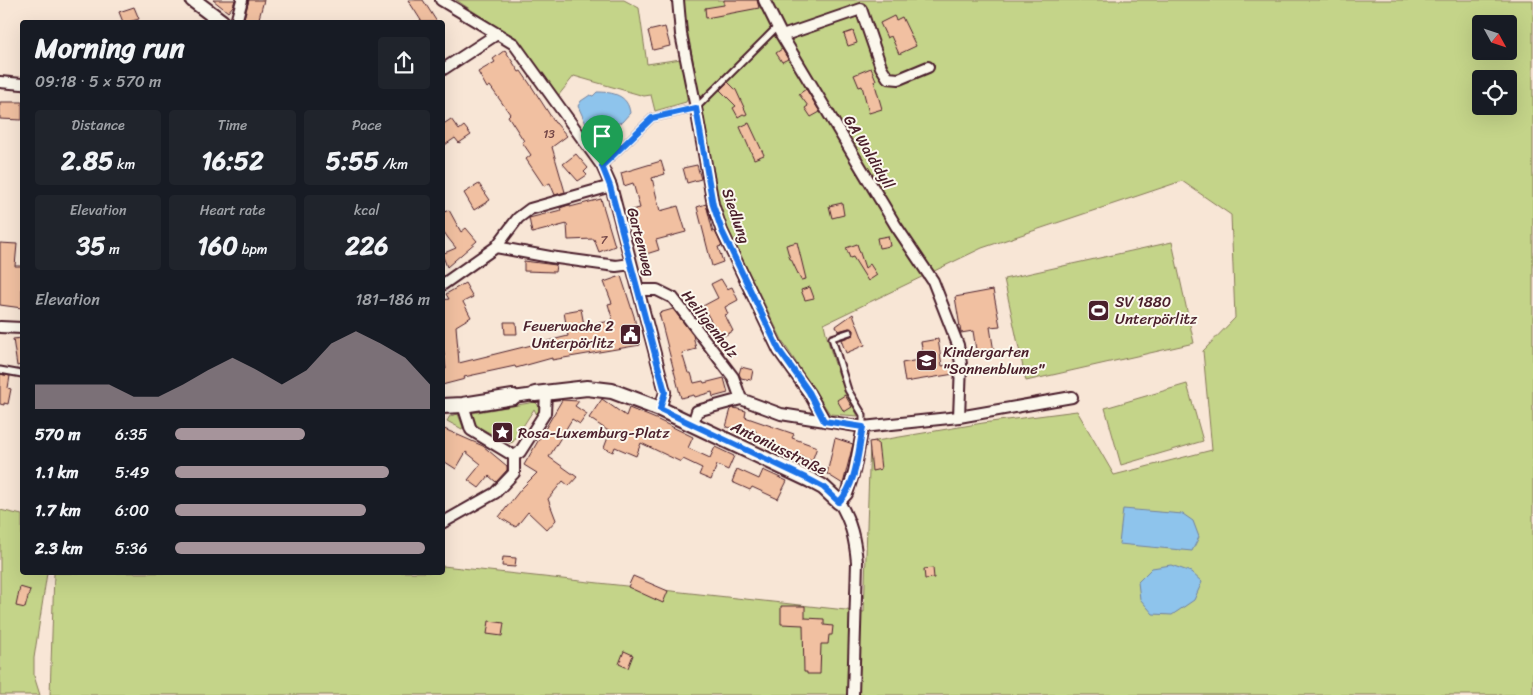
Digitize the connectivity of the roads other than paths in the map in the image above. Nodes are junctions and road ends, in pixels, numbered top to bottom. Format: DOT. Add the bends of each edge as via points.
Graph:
graph roads {
  1 [pos="193,0"];
  2 [pos="242,0"];
  3 [pos="441,0"];
  4 [pos="678,0"];
  5 [pos="764,0"];
  6 [pos="219,20"];
  7 [pos="237,20"];
  8 [pos="779,32"];
  9 [pos="497,34"];
  10 [pos="928,66"];
  11 [pos="445,68"];
  12 [pos="0,82"];
  13 [pos="20,84"];
  14 [pos="696,108"];
  15 [pos="602,166"];
  16 [pos="610,186"];
  17 [pos="496,247"];
  18 [pos="631,264"];
  19 [pos="445,283"];
  20 [pos="638,290"];
  21 [pos="0,327"];
  22 [pos="20,328"];
  23 [pos="850,332"];
  24 [pos="0,370"];
  25 [pos="20,374"];
  26 [pos="541,394"];
  27 [pos="513,397"];
  28 [pos="1072,397"];
  29 [pos="741,399"];
  30 [pos="463,405"];
  31 [pos="445,406"];
  32 [pos="660,409"];
  33 [pos="959,417"];
  34 [pos="824,421"];
  35 [pos="693,424"];
  36 [pos="863,427"];
  37 [pos="514,456"];
  38 [pos="839,502"];
  39 [pos="445,521"];
  40 [pos="853,695"];
  1 -- 6 [label="street"];
  2 -- 7 [label="street"];
  3 -- 9 [label="street, Gartenweg"];
  4 -- 14 [label="street, Siedlung" via="681,34"];
  5 -- 8 [label="street, GA Waldidyll"];
  8 -- 10 [label="street" via="861,9 881,67 888,78 899,80"];
  8 -- 14 [label="lane"];
  8 -- 33 [label="street, GA Waldidyll" via="896,226 933,281 958,345 961,364"];
  9 -- 11 [label="street"];
  9 -- 15 [label="street, Gartenweg" via="514,44"];
  12 -- 13 [label="street"];
  14 -- 15 [label="lane" via="652,118"];
  14 -- 34 [label="street, Siedlung" via="713,205 722,231 779,350 809,392"];
  15 -- 16 [label="street, Gartenweg"];
  16 -- 17 [label="street" via="530,209 518,218"];
  16 -- 18 [label="street, Gartenweg"];
  17 -- 18 [label="street" via="616,266"];
  17 -- 19 [label="street"];
  18 -- 20 [label="street, Gartenweg"];
  20 -- 29 [label="street, Heiligenholz" via="657,290 673,298 733,377"];
  20 -- 32 [label="street, Gartenweg" via="665,392"];
  21 -- 22 [label="street"];
  23 -- 36 [label="lane" via="832,338 848,390 862,415"];
  24 -- 25 [label="lane"];
  26 -- 27 [label="street"];
  26 -- 32 [label="street" via="599,389"];
  26 -- 37 [label="street" via="545,413 520,452"];
  27 -- 30 [label="street"];
  28 -- 33 [label="street"];
  29 -- 34 [label="street" via="781,414"];
  29 -- 35 [label="street" via="698,411"];
  30 -- 31 [label="street"];
  30 -- 37 [label="street" via="471,430"];
  32 -- 35 [label="street, Antoniusstraße"];
  33 -- 36 [label="street"];
  34 -- 36 [label="street"];
  35 -- 38 [label="street, Antoniusstraße" via="823,487"];
  36 -- 38 [label="street" via="852,479 847,494"];
  37 -- 39 [label="street" via="514,473 495,493"];
  38 -- 40 [label="street, Antoniusstraße" via="856,542"];
}
